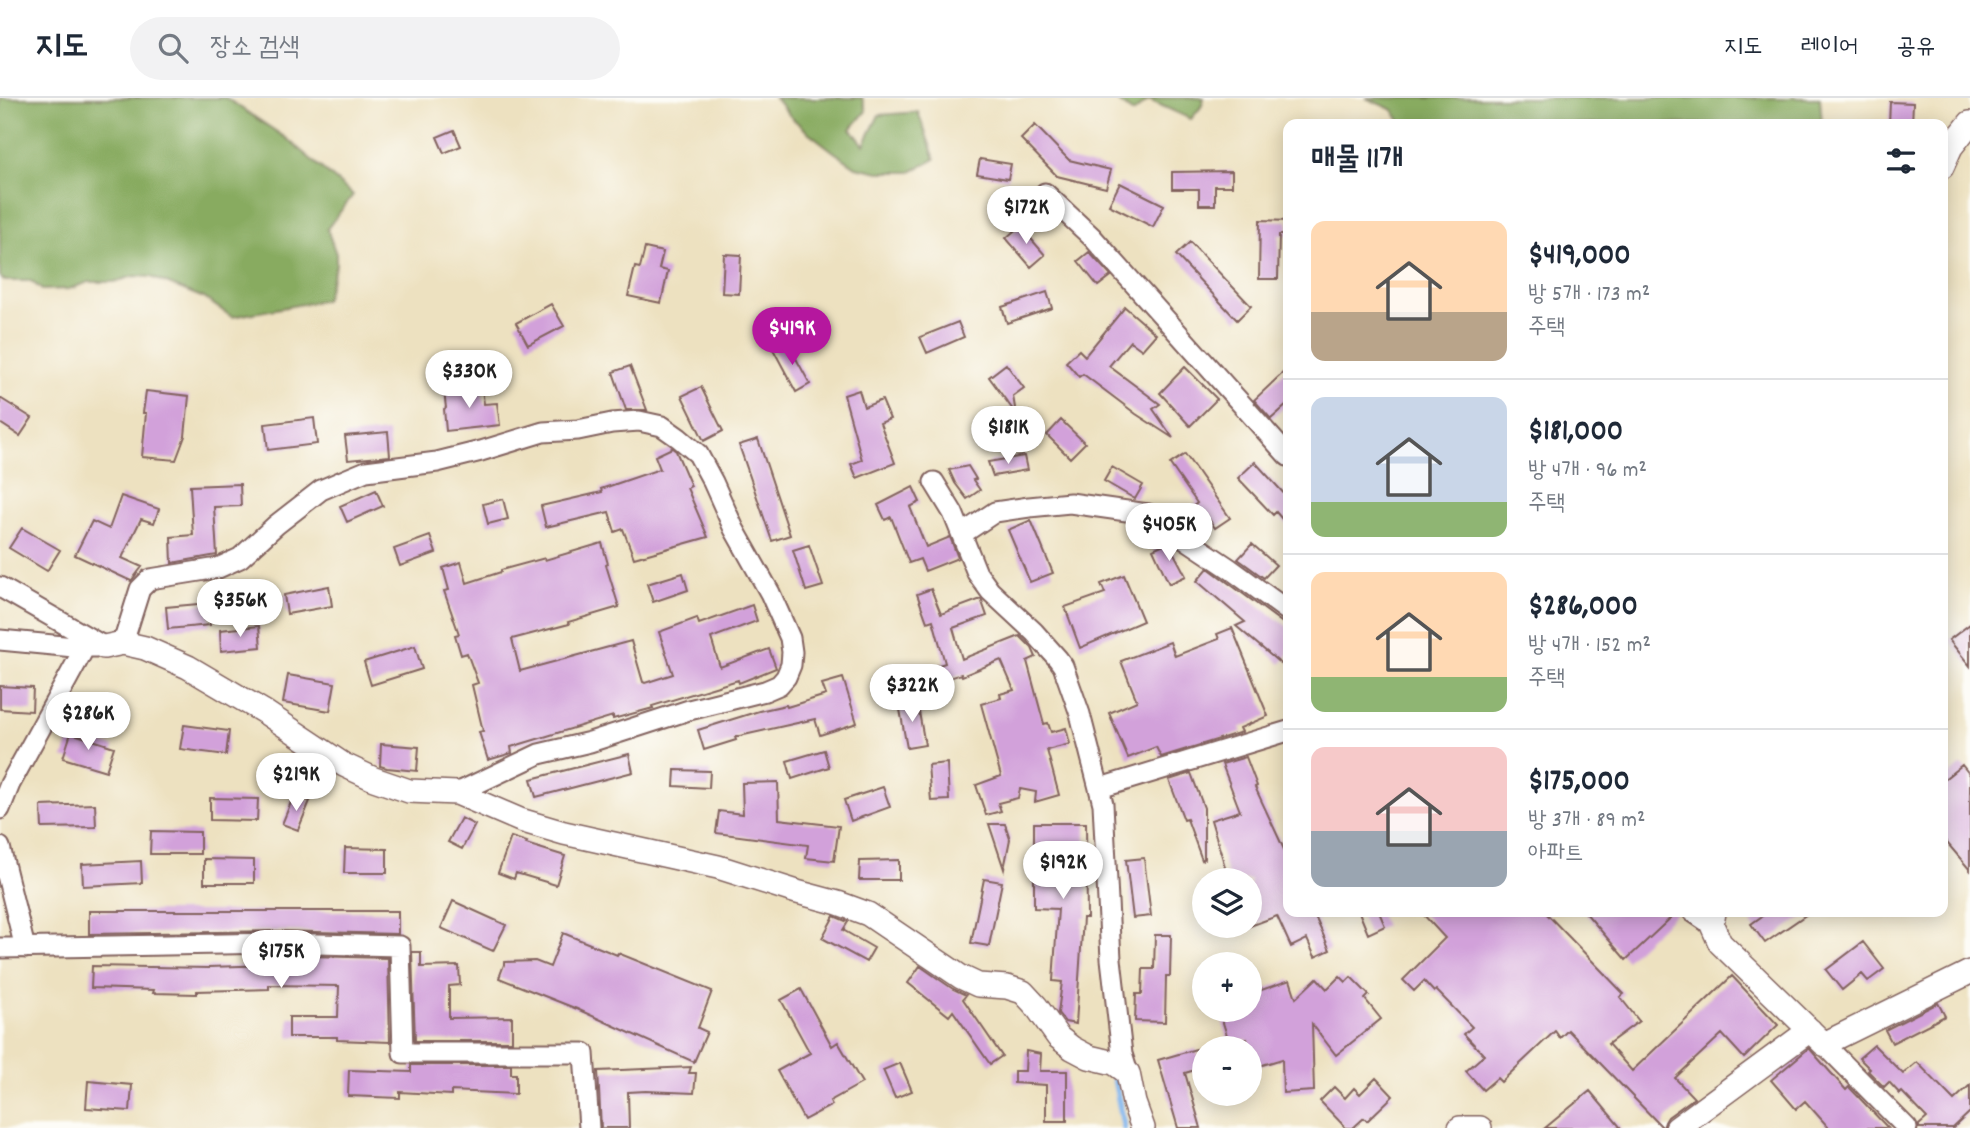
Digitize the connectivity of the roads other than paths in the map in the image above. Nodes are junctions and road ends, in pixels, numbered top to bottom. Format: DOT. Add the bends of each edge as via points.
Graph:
graph roads {
  1 [pos="1970,124"];
  2 [pos="1948,154"];
  3 [pos="1045,192"];
  4 [pos="1283,450"];
  5 [pos="934,482"];
  6 [pos="962,534"];
  7 [pos="0,587"];
  8 [pos="1283,607"];
  9 [pos="0,640"];
  10 [pos="104,645"];
  11 [pos="1283,733"];
  12 [pos="1100,788"];
  13 [pos="457,793"];
  14 [pos="0,809"];
  15 [pos="0,848"];
  16 [pos="1707,917"];
  17 [pos="0,948"];
  18 [pos="24,948"];
  19 [pos="1970,972"];
  20 [pos="1817,1037"];
  21 [pos="1128,1073"];
  22 [pos="1142,1127"];
  23 [pos="589,1128"];
  24 [pos="1460,1128"];
  25 [pos="1480,1128"];
  26 [pos="1677,1128"];
  27 [pos="1907,1128"];
  1 -- 2 [label="street"];
  3 -- 4 [label="street" via="1092,237"];
  5 -- 6 [label="street"];
  6 -- 8 [label="street" via="995,512 1029,507 1070,503 1148,514"];
  6 -- 12 [label="street" via="990,591 1063,666"];
  7 -- 10 [label="street"];
  9 -- 10 [label="street"];
  10 -- 13 [label="street" via="145,648 188,667 374,779 409,791"];
  10 -- 13 [label="street" via="150,579 218,568 240,558 321,490 366,471 437,462 543,432 639,421 662,426 698,454 770,593 790,638 791,665 786,677 765,691 539,754"];
  10 -- 14 [label="street" via="10,784"];
  11 -- 12 [label="street"];
  12 -- 21 [label="street" via="1111,958"];
  13 -- 21 [label="street" via="564,833 718,867 867,914 961,977 978,985 1023,992 1072,1048"];
  15 -- 18 [label="street"];
  16 -- 20 [label="street" via="1720,943"];
  17 -- 18 [label="street"];
  18 -- 23 [label="street" via="275,943 400,946 403,1053 584,1053"];
  19 -- 20 [label="street"];
  20 -- 26 [label="street"];
  20 -- 27 [label="street"];
  21 -- 22 [label="street"];
  24 -- 25 [label="street"];
}
